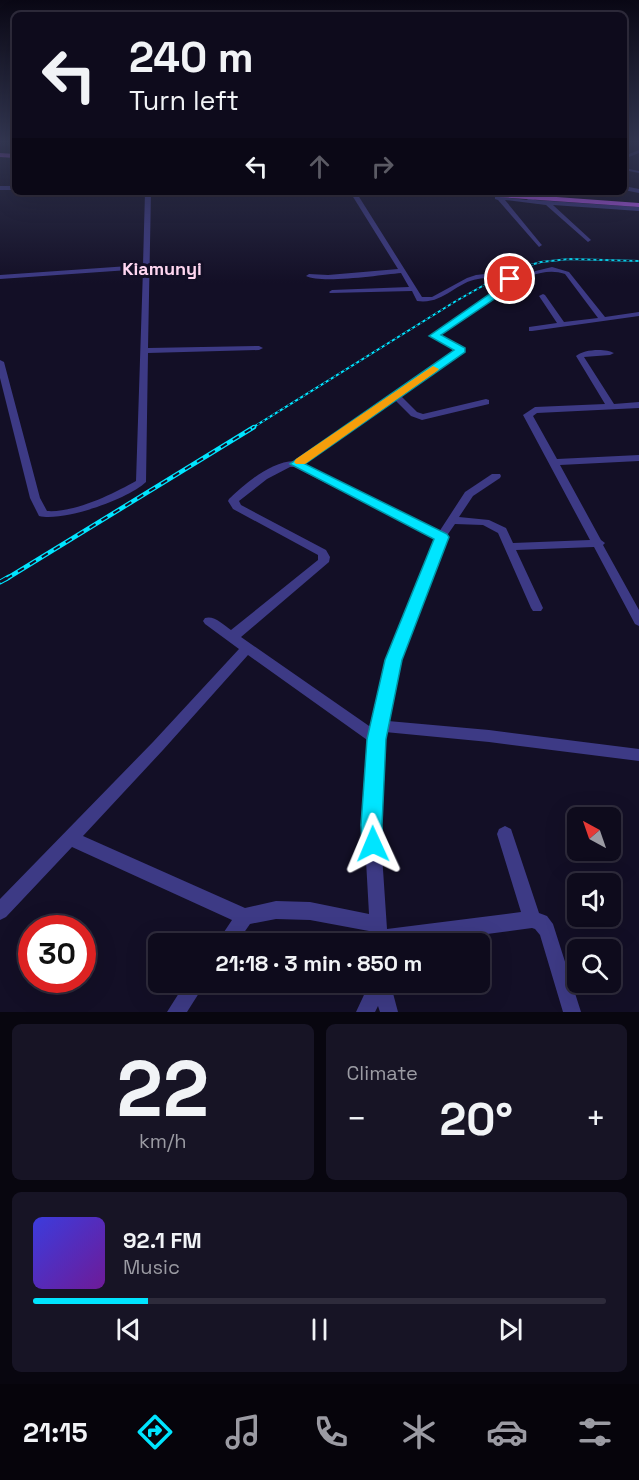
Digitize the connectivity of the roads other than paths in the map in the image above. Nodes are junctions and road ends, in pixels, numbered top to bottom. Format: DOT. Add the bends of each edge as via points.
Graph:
graph roads {
  1 [pos="148,195"];
  2 [pos="355,195"];
  3 [pos="483,195"];
  4 [pos="497,197"];
  5 [pos="531,200"];
  6 [pos="548,203"];
  7 [pos="639,207"];
  8 [pos="588,240"];
  9 [pos="539,245"];
  10 [pos="147,267"];
  11 [pos="403,271"];
  12 [pos="309,276"];
  13 [pos="0,277"];
  14 [pos="505,281"];
  15 [pos="414,289"];
  16 [pos="332,291"];
  17 [pos="543,296"];
  18 [pos="639,314"];
  19 [pos="603,319"];
  20 [pos="561,325"];
  21 [pos="532,328"];
  22 [pos="259,348"];
  23 [pos="143,351"];
  24 [pos="610,353"];
  25 [pos="0,362"];
  26 [pos="395,395"];
  27 [pos="486,402"];
  28 [pos="639,405"];
  29 [pos="611,406"];
  30 [pos="639,458"];
  31 [pos="555,462"];
  32 [pos="296,464"];
  33 [pos="496,476"];
  34 [pos="454,520"];
  35 [pos="441,537"];
  36 [pos="599,543"];
  37 [pos="510,547"];
  38 [pos="537,608"];
  39 [pos="209,621"];
  40 [pos="639,621"];
  41 [pos="232,636"];
  42 [pos="248,647"];
  43 [pos="379,732"];
  44 [pos="639,755"];
  45 [pos="505,834"];
  46 [pos="72,839"];
  47 [pos="0,911"];
  48 [pos="245,917"];
  49 [pos="532,919"];
  50 [pos="233,933"];
  51 [pos="370,933"];
  52 [pos="378,933"];
  53 [pos="405,933"];
  54 [pos="189,993"];
  55 [pos="375,993"];
  56 [pos="384,993"];
  57 [pos="176,1012"];
  58 [pos="365,1012"];
  59 [pos="389,1012"];
  60 [pos="572,1012"];
  1 -- 10 [label="street"];
  2 -- 11 [label="street"];
  3 -- 4 [label="main road"];
  4 -- 5 [label="main road"];
  4 -- 9 [label="street"];
  5 -- 6 [label="street"];
  5 -- 7 [label="main road"];
  6 -- 7 [label="street"];
  6 -- 8 [label="street"];
  10 -- 13 [label="street"];
  10 -- 23 [label="street"];
  11 -- 12 [label="street"];
  11 -- 15 [label="street"];
  14 -- 15 [label="street" via="494,276 466,279 431,300 420,299"];
  14 -- 19 [label="street" via="546,270 564,271"];
  14 -- 26 [label="street" via="506,287 434,336 461,350"];
  15 -- 16 [label="street"];
  17 -- 20 [label="street"];
  18 -- 19 [label="street"];
  19 -- 20 [label="street"];
  20 -- 21 [label="street"];
  22 -- 23 [label="street"];
  23 -- 25 [label="street" via="141,482 78,510 49,516 42,513 35,498"];
  24 -- 29 [label="street" via="580,356"];
  26 -- 27 [label="street" via="422,417"];
  26 -- 32 [label="street"];
  28 -- 29 [label="street"];
  29 -- 31 [label="street" via="535,410 528,415"];
  30 -- 31 [label="street"];
  31 -- 36 [label="street"];
  32 -- 35 [label="street"];
  32 -- 41 [label="street" via="285,464 233,501 237,507 322,553 323,562"];
  33 -- 34 [label="street" via="469,494"];
  34 -- 35 [label="street"];
  34 -- 37 [label="street" via="494,526 502,531"];
  35 -- 43 [label="street" via="393,660"];
  36 -- 37 [label="street"];
  36 -- 40 [label="street"];
  37 -- 38 [label="street"];
  39 -- 41 [label="street"];
  41 -- 42 [label="street"];
  42 -- 43 [label="street"];
  42 -- 46 [label="street"];
  43 -- 44 [label="street" via="489,736"];
  43 -- 52 [label="street" via="372,825"];
  45 -- 49 [label="street"];
  46 -- 47 [label="street"];
  46 -- 48 [label="street"];
  48 -- 50 [label="street"];
  48 -- 51 [label="street" via="276,910 310,911"];
  49 -- 53 [label="street"];
  49 -- 60 [label="street" via="547,930"];
  54 -- 57 [label="street"];
  55 -- 58 [label="street"];
  56 -- 59 [label="street"];
}
